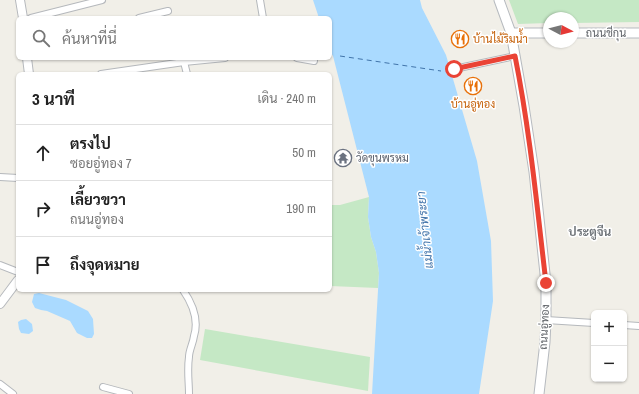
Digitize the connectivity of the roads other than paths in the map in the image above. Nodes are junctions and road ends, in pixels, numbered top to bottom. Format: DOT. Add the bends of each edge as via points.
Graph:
graph roads {
  1 [pos="20,0"];
  2 [pos="102,0"];
  3 [pos="260,0"];
  4 [pos="500,0"];
  5 [pos="168,11"];
  6 [pos="23,16"];
  7 [pos="39,16"];
  8 [pos="147,16"];
  9 [pos="263,16"];
  10 [pos="511,33"];
  11 [pos="543,33"];
  12 [pos="579,33"];
  13 [pos="639,33"];
  14 [pos="515,56"];
  15 [pos="27,60"];
  16 [pos="204,60"];
  17 [pos="308,60"];
  18 [pos="314,61"];
  19 [pos="184,62"];
  20 [pos="454,69"];
  21 [pos="29,72"];
  22 [pos="115,72"];
  23 [pos="186,72"];
  24 [pos="0,177"];
  25 [pos="16,178"];
  26 [pos="0,264"];
  27 [pos="16,271"];
  28 [pos="16,283"];
  29 [pos="184,292"];
  30 [pos="0,304"];
  31 [pos="546,320"];
  32 [pos="591,323"];
  33 [pos="627,325"];
  34 [pos="639,326"];
  35 [pos="0,384"];
  36 [pos="103,387"];
  37 [pos="13,394"];
  38 [pos="129,394"];
  39 [pos="188,394"];
  40 [pos="539,394"];
  1 -- 6 [label="street"];
  2 -- 7 [label="street"];
  3 -- 9 [label="street"];
  4 -- 10 [label="main road, ถนนอู่ทอง"];
  5 -- 8 [label="street"];
  10 -- 11 [label="main road"];
  10 -- 14 [label="main road, ถนนอู่ทอง"];
  12 -- 13 [label="main road, ถนนชีกุน"];
  14 -- 20 [label="street"];
  14 -- 31 [label="main road, ถนนอู่ทอง" via="534,172 546,283"];
  15 -- 21 [label="street"];
  16 -- 19 [label="street"];
  17 -- 18 [label="street"];
  19 -- 22 [label="street"];
  19 -- 23 [label="street"];
  24 -- 25 [label="street"];
  26 -- 27 [label="street"];
  28 -- 30 [label="street"];
  29 -- 39 [label="street" via="193,309 196,322 195,336 189,350"];
  31 -- 32 [label="street"];
  31 -- 40 [label="main road, ถนนอู่ทอง"];
  33 -- 34 [label="street"];
  35 -- 37 [label="street"];
  36 -- 38 [label="street"];
}
